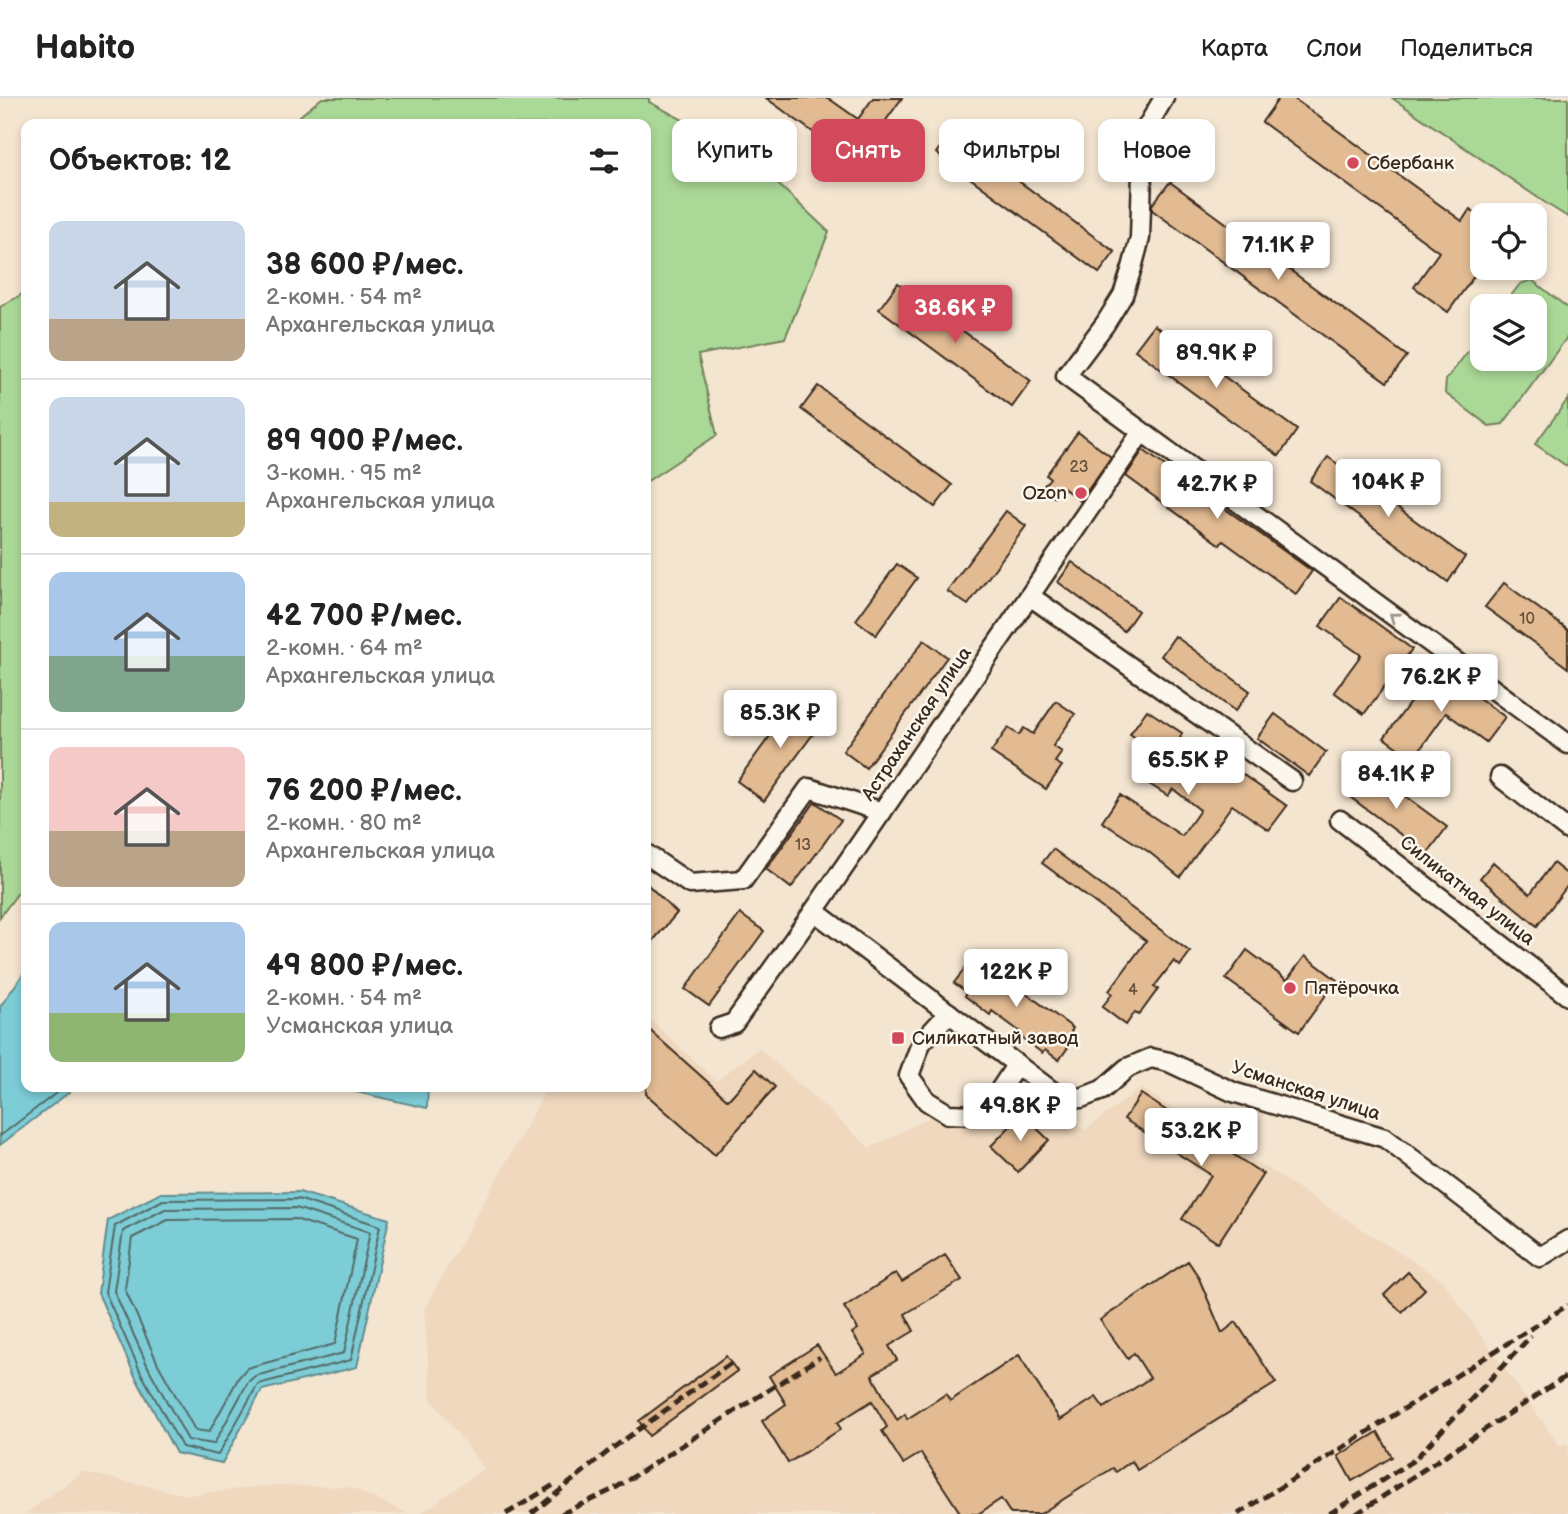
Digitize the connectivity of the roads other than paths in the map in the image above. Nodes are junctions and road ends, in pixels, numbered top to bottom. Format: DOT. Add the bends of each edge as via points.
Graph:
graph roads {
  1 [pos="1164,98"];
  2 [pos="1141,433"];
  3 [pos="1030,596"];
  4 [pos="1568,744"];
  5 [pos="1500,777"];
  6 [pos="1293,781"];
  7 [pos="882,812"];
  8 [pos="1340,820"];
  9 [pos="1568,830"];
  10 [pos="651,857"];
  11 [pos="814,911"];
  12 [pos="1568,996"];
  13 [pos="949,1013"];
  14 [pos="719,1028"];
  15 [pos="1017,1064"];
  16 [pos="1568,1240"];
  1 -- 2 [label="street" via="1135,146 1142,174 1140,239 1128,281 1105,324 1066,376"];
  2 -- 3 [label="street, Астраханская улица"];
  4 -- 2 [label="street, one-way"];
  3 -- 6 [label="street"];
  3 -- 7 [label="street, Астраханская улица"];
  5 -- 9 [label="street"];
  7 -- 10 [label="street" via="809,788 743,880 690,884"];
  7 -- 11 [label="street, Астраханская улица"];
  8 -- 12 [label="street, Силикатная улица"];
  11 -- 13 [label="street, Усманская улица"];
  11 -- 14 [label="street, Астраханская улица" via="734,1023"];
  13 -- 15 [label="street, Усманская улица"];
  13 -- 15 [label="street" via="921,1043 909,1076 927,1101 948,1114 974,1115 994,1099"];
  15 -- 16 [label="street, Усманская улица" via="1057,1095 1080,1098 1102,1090 1127,1068 1151,1058 1169,1062 1233,1092 1385,1138 1540,1257"];
}
